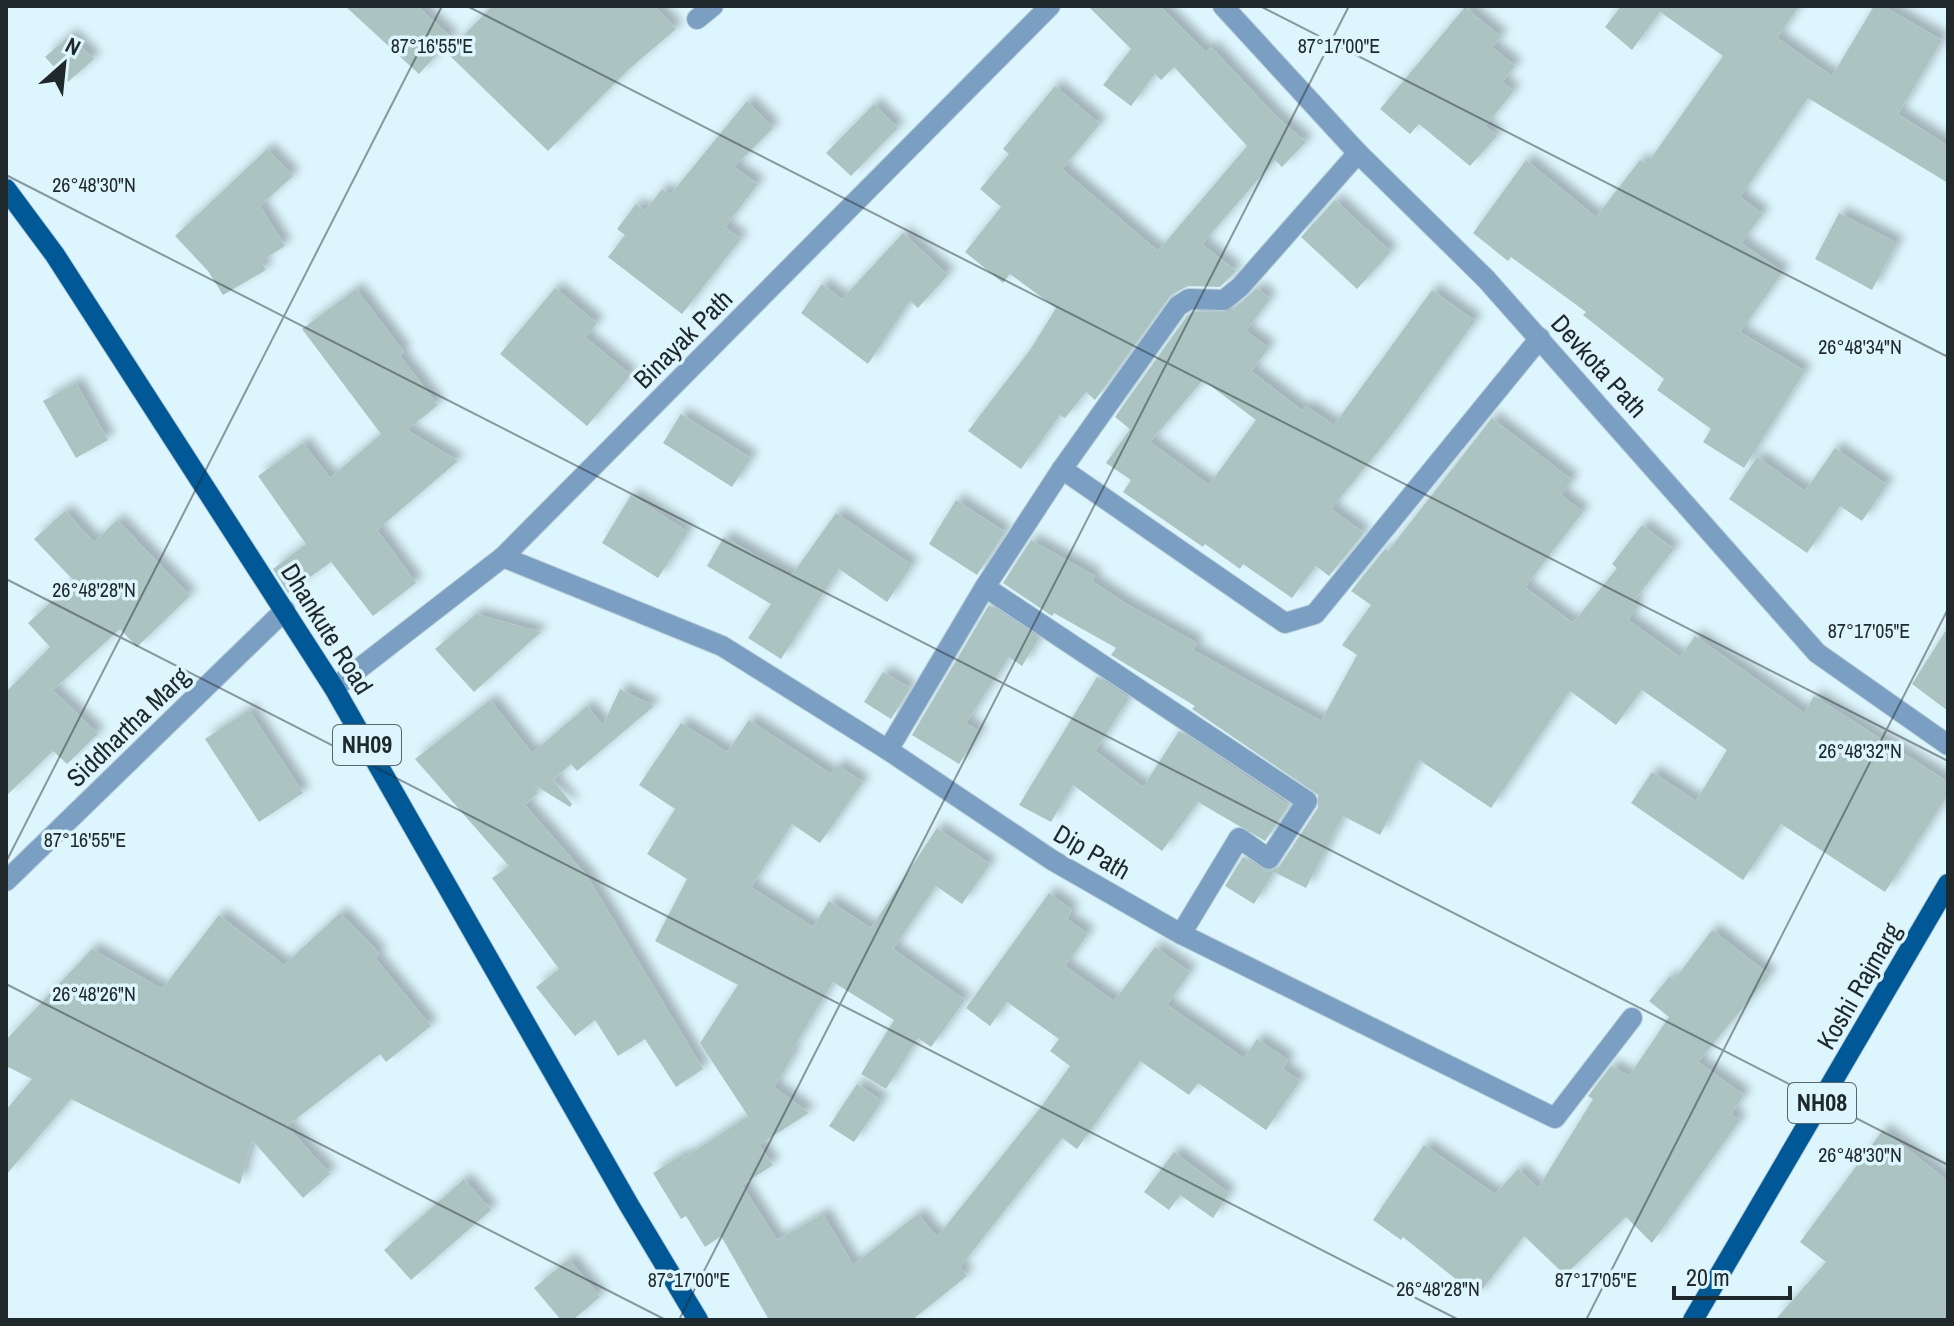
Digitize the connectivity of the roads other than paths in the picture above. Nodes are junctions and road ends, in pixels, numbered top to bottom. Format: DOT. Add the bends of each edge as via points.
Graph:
graph roads {
  1 [pos="1050,6"];
  2 [pos="1223,6"];
  3 [pos="1358,153"];
  4 [pos="6,189"];
  5 [pos="1540,338"];
  6 [pos="1062,469"];
  7 [pos="503,557"];
  8 [pos="985,587"];
  9 [pos="285,610"];
  10 [pos="334,688"];
  11 [pos="1948,745"];
  12 [pos="888,750"];
  13 [pos="6,881"];
  14 [pos="1948,884"];
  15 [pos="1181,934"];
  16 [pos="1632,1018"];
  17 [pos="698,1320"];
  18 [pos="1693,1320"];
  1 -- 7 [label="street, Binayak Path"];
  2 -- 3 [label="street, Devkota Path"];
  3 -- 5 [label="street, Devkota Path"];
  3 -- 6 [label="street" via="1240,287 1224,300 1189,299 1178,306"];
  4 -- 9 [label="main road, Dhankute Road / NH09" via="55,255"];
  5 -- 6 [label="street" via="1315,614 1285,623"];
  5 -- 11 [label="street, Devkota Path" via="1817,653"];
  6 -- 8 [label="street"];
  7 -- 10 [label="street, Binayak Path"];
  7 -- 12 [label="street, Dip Path" via="722,646"];
  8 -- 12 [label="street"];
  8 -- 15 [label="street" via="1307,801 1269,859 1239,838"];
  9 -- 10 [label="main road, Dhankute Road / NH09"];
  9 -- 13 [label="street, Siddhartha Marg"];
  10 -- 17 [label="main road, Dhankute Road / NH09"];
  12 -- 15 [label="street, Dip Path" via="1052,860"];
  14 -- 18 [label="main road, Koshi Rajmarg / NH08"];
  15 -- 16 [label="street, Dip Path" via="1555,1118"];
}
